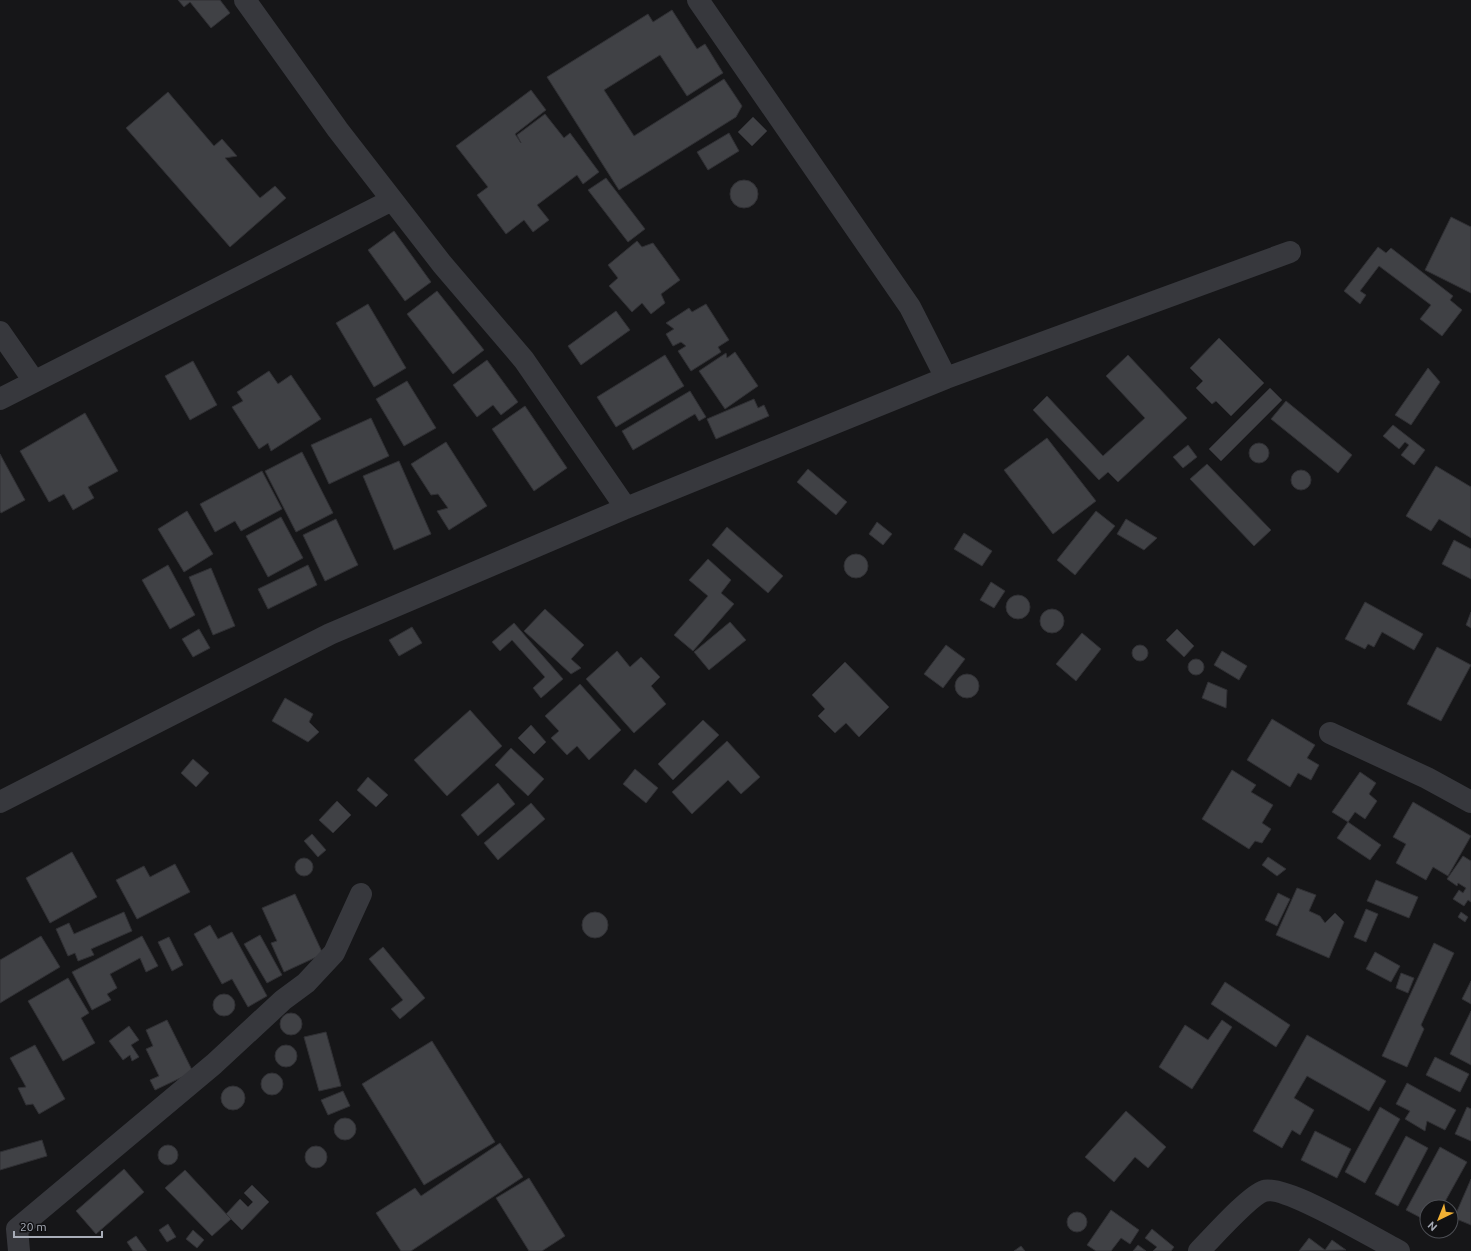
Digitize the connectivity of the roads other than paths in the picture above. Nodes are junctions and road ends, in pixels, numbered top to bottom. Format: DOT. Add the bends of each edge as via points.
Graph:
graph roads {
  1 [pos="245,0"];
  2 [pos="698,0"];
  3 [pos="392,200"];
  4 [pos="1290,252"];
  5 [pos="0,332"];
  6 [pos="946,378"];
  7 [pos="34,381"];
  8 [pos="0,399"];
  9 [pos="626,508"];
  10 [pos="1330,733"];
  11 [pos="0,802"];
  12 [pos="1471,802"];
  13 [pos="361,894"];
  14 [pos="19,1251"];
  15 [pos="1199,1251"];
  16 [pos="1399,1251"];
  1 -- 3 [label="street" via="338,130"];
  2 -- 6 [label="street" via="910,307"];
  3 -- 7 [label="street"];
  3 -- 9 [label="street" via="442,264 524,360"];
  4 -- 6 [label="street"];
  5 -- 7 [label="street"];
  6 -- 9 [label="street"];
  7 -- 8 [label="street"];
  9 -- 11 [label="street" via="330,634"];
  10 -- 12 [label="street" via="1427,778"];
  13 -- 14 [label="street" via="334,953 306,983 282,1000 214,1064 17,1228"];
  15 -- 16 [label="street" via="1248,1202 1264,1191 1278,1190 1304,1200"];
}
